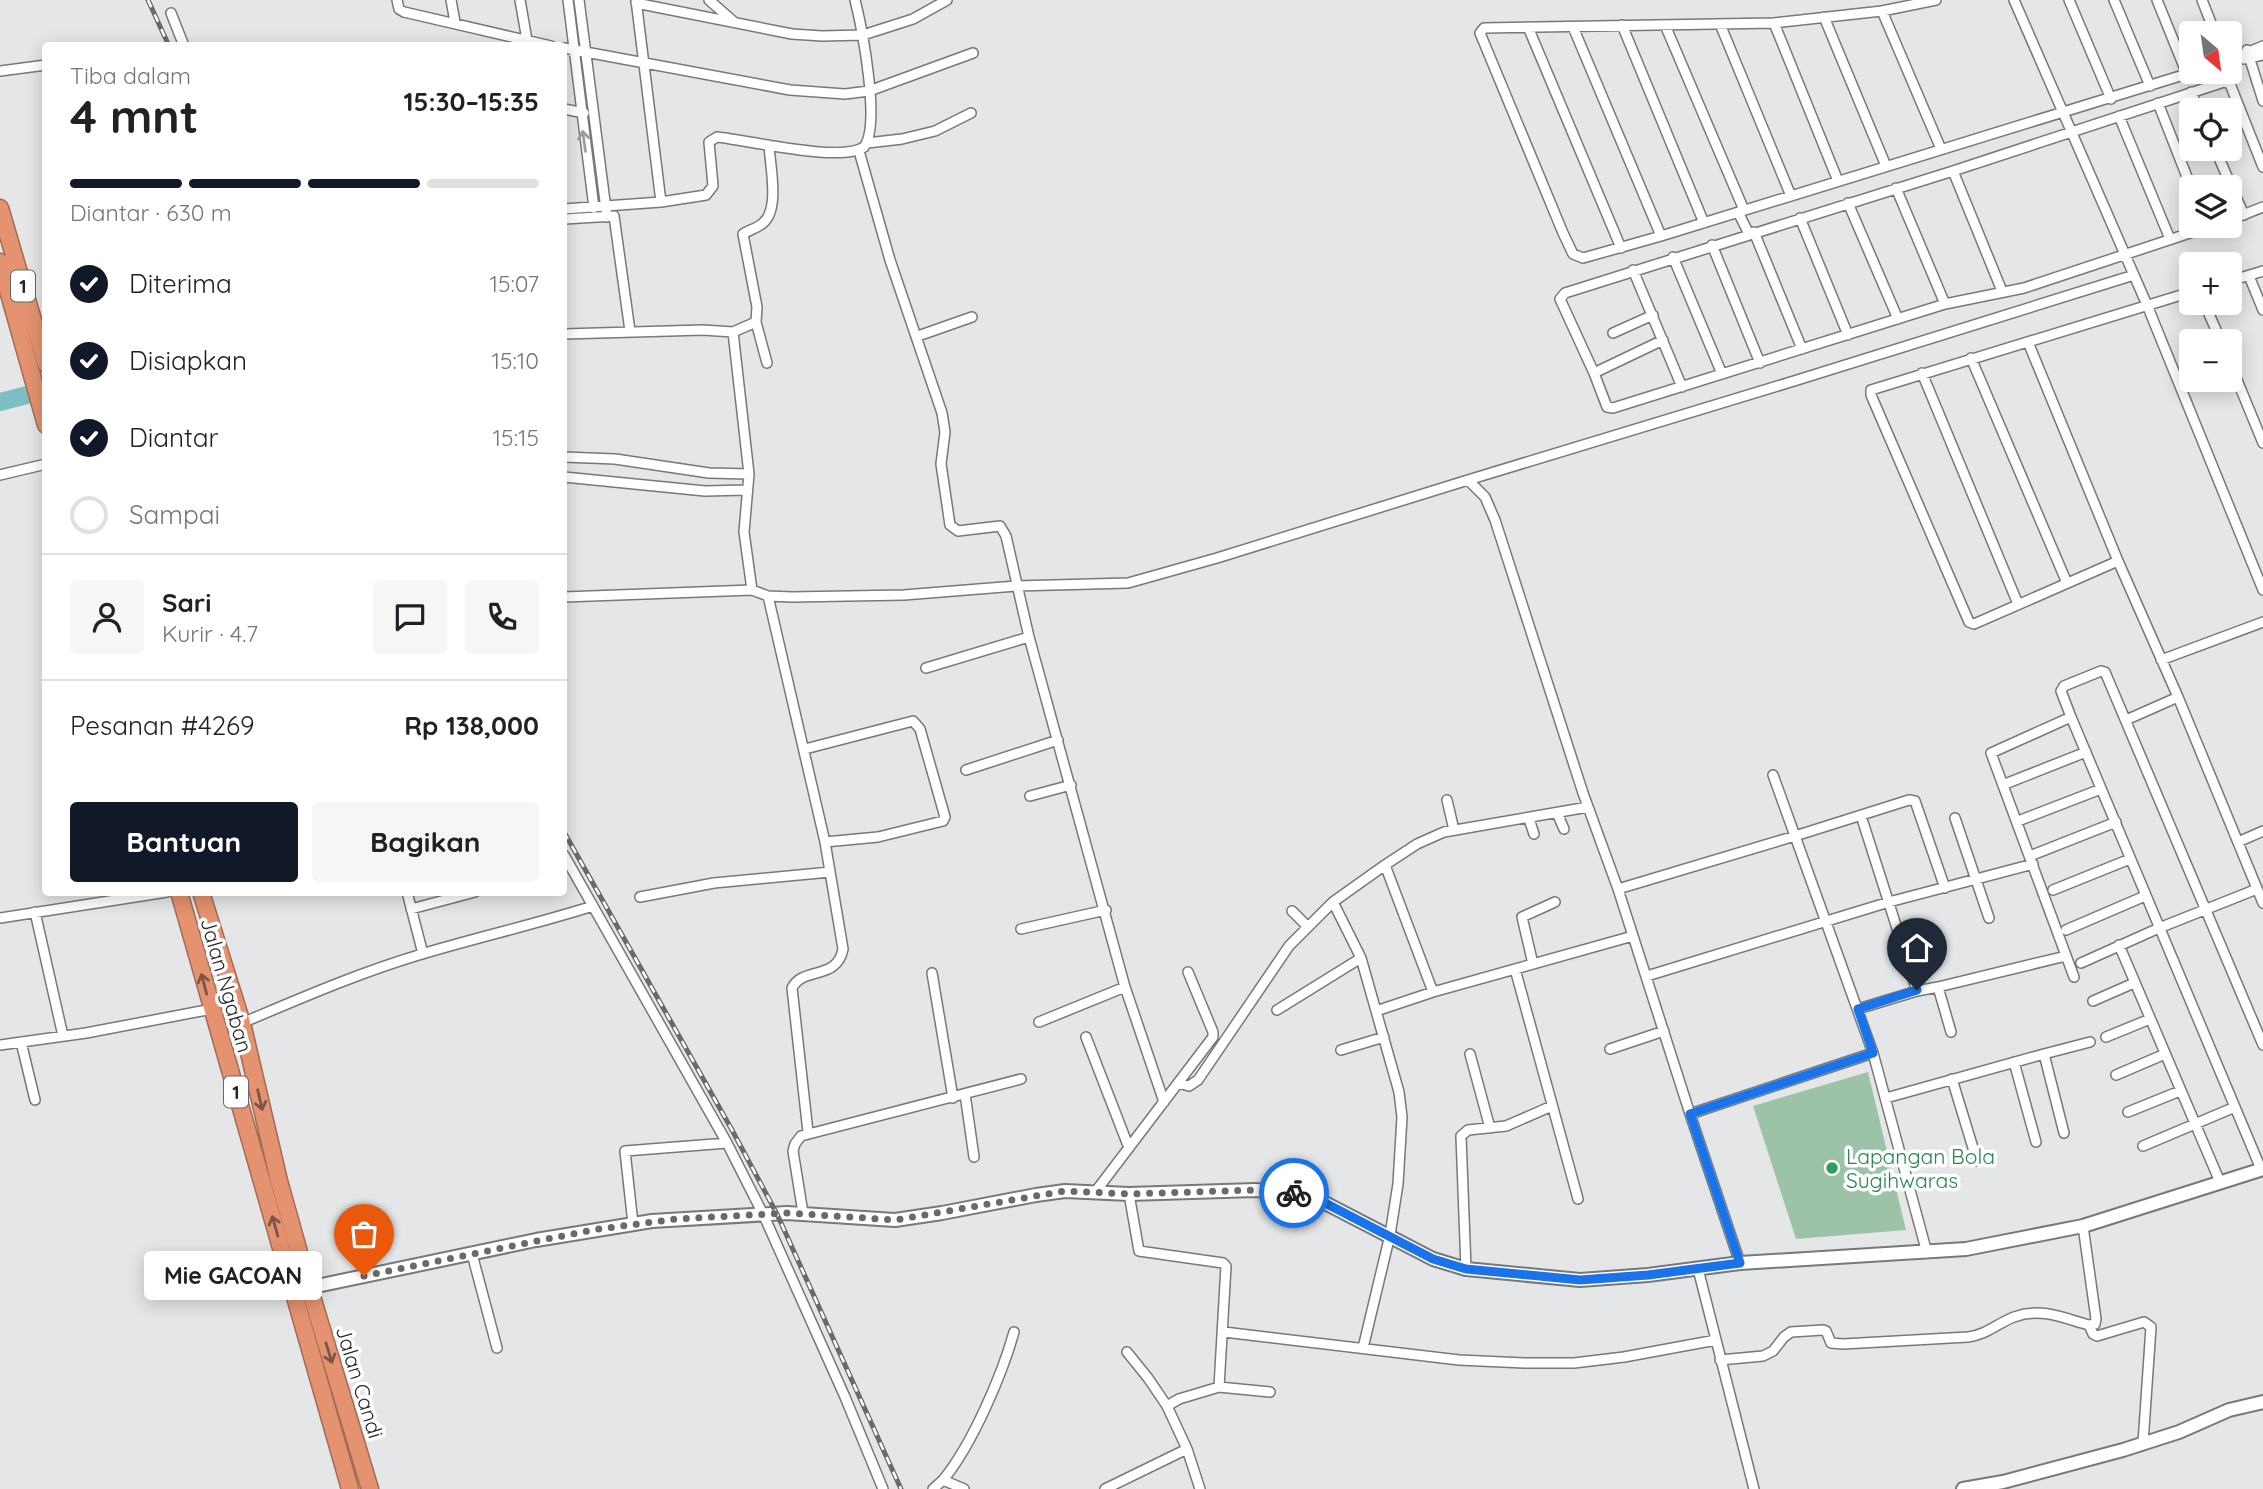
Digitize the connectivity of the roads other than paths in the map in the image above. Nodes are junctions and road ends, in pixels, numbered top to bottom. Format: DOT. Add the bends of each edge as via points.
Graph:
graph roads {
  1 [pos="397,0"];
  2 [pos="451,0"];
  3 [pos="520,0"];
  4 [pos="568,0"];
  5 [pos="579,0"];
  6 [pos="709,0"];
  7 [pos="855,0"];
  8 [pos="947,0"];
  9 [pos="1936,0"];
  10 [pos="2014,0"];
  11 [pos="2070,0"];
  12 [pos="2114,0"];
  13 [pos="2157,0"];
  14 [pos="2202,0"];
  15 [pos="636,1"];
  16 [pos="1882,11"];
  17 [pos="171,13"];
  18 [pos="1824,17"];
  19 [pos="2210,21"];
  20 [pos="455,22"];
  21 [pos="1774,23"];
  22 [pos="735,24"];
  23 [pos="1720,24"];
  24 [pos="1622,25"];
  25 [pos="1665,25"];
  26 [pos="1528,27"];
  27 [pos="1573,27"];
  28 [pos="863,36"];
  29 [pos="527,40"];
  30 [pos="182,42"];
  31 [pos="535,42"];
  32 [pos="2263,46"];
  33 [pos="567,49"];
  34 [pos="2179,49"];
  35 [pos="581,52"];
  36 [pos="973,53"];
  37 [pos="2249,55"];
  38 [pos="2263,55"];
  39 [pos="2242,57"];
  40 [pos="643,62"];
  41 [pos="42,66"];
  42 [pos="0,71"];
  43 [pos="2179,77"];
  44 [pos="2150,86"];
  45 [pos="869,91"];
  46 [pos="2191,92"];
  47 [pos="2194,98"];
  48 [pos="2111,99"];
  49 [pos="2263,101"];
  50 [pos="2158,103"];
  51 [pos="567,110"];
  52 [pos="580,113"];
  53 [pos="971,113"];
  54 [pos="593,114"];
  55 [pos="2063,114"];
  56 [pos="2119,116"];
  57 [pos="2070,131"];
  58 [pos="867,143"];
  59 [pos="769,145"];
  60 [pos="1941,149"];
  61 [pos="859,150"];
  62 [pos="2221,161"];
  63 [pos="1886,166"];
  64 [pos="2263,167"];
  65 [pos="1953,171"];
  66 [pos="2186,175"];
  67 [pos="1838,181"];
  68 [pos="1896,188"];
  69 [pos="1791,196"];
  70 [pos="661,202"];
  71 [pos="1848,203"];
  72 [pos="2263,207"];
  73 [pos="0,208"];
  74 [pos="594,208"];
  75 [pos="567,209"];
  76 [pos="610,212"];
  77 [pos="1740,212"];
  78 [pos="2244,215"];
  79 [pos="1800,218"];
  80 [pos="567,219"];
  81 [pos="1704,223"];
  82 [pos="1750,232"];
  83 [pos="1661,236"];
  84 [pos="2179,236"];
  85 [pos="2169,239"];
  86 [pos="1712,245"];
  87 [pos="1621,248"];
  88 [pos="2125,254"];
  89 [pos="1673,257"];
  90 [pos="0,262"];
  91 [pos="1633,270"];
  92 [pos="2263,271"];
  93 [pos="2135,276"];
  94 [pos="2249,276"];
  95 [pos="2242,278"];
  96 [pos="2002,291"];
  97 [pos="2179,296"];
  98 [pos="5,298"];
  99 [pos="1945,304"];
  100 [pos="2147,305"];
  101 [pos="2263,310"];
  102 [pos="1653,315"];
  103 [pos="972,317"];
  104 [pos="1898,319"];
  105 [pos="755,322"];
  106 [pos="630,331"];
  107 [pos="733,332"];
  108 [pos="1613,333"];
  109 [pos="567,334"];
  110 [pos="1849,335"];
  111 [pos="918,336"];
  112 [pos="1663,340"];
  113 [pos="2028,342"];
  114 [pos="42,347"];
  115 [pos="1802,349"];
  116 [pos="1971,358"];
  117 [pos="767,363"];
  118 [pos="1760,363"];
  119 [pos="1594,373"];
  120 [pos="1922,373"];
  121 [pos="1722,374"];
  122 [pos="1682,387"];
  123 [pos="2242,392"];
  124 [pos="42,412"];
  125 [pos="2263,443"];
  126 [pos="567,457"];
  127 [pos="42,465"];
  128 [pos="0,475"];
  129 [pos="749,475"];
  130 [pos="567,477"];
  131 [pos="1474,485"];
  132 [pos="748,489"];
  133 [pos="2118,561"];
  134 [pos="2067,583"];
  135 [pos="1016,586"];
  136 [pos="751,590"];
  137 [pos="2263,590"];
  138 [pos="768,596"];
  139 [pos="567,597"];
  140 [pos="2018,604"];
  141 [pos="2263,622"];
  142 [pos="1028,636"];
  143 [pos="2162,662"];
  144 [pos="926,668"];
  145 [pos="2178,697"];
  146 [pos="2071,717"];
  147 [pos="2126,720"];
  148 [pos="1058,740"];
  149 [pos="804,749"];
  150 [pos="2086,752"];
  151 [pos="966,770"];
  152 [pos="1773,775"];
  153 [pos="2005,784"];
  154 [pos="1071,785"];
  155 [pos="2101,789"];
  156 [pos="1030,796"];
  157 [pos="1447,800"];
  158 [pos="1587,806"];
  159 [pos="1557,813"];
  160 [pos="1955,818"];
  161 [pos="1529,819"];
  162 [pos="2018,821"];
  163 [pos="1863,822"];
  164 [pos="2116,822"];
  165 [pos="1453,823"];
  166 [pos="1564,829"];
  167 [pos="2263,831"];
  168 [pos="1534,834"];
  169 [pos="1795,836"];
  170 [pos="2238,842"];
  171 [pos="825,843"];
  172 [pos="2130,859"];
  173 [pos="2032,860"];
  174 [pos="567,861"];
  175 [pos="1385,865"];
  176 [pos="830,872"];
  177 [pos="1976,880"];
  178 [pos="1945,888"];
  179 [pos="1618,889"];
  180 [pos="2257,889"];
  181 [pos="2053,890"];
  182 [pos="141,896"];
  183 [pos="180,896"];
  184 [pos="202,896"];
  185 [pos="408,896"];
  186 [pos="460,896"];
  187 [pos="2146,896"];
  188 [pos="640,897"];
  189 [pos="1333,902"];
  190 [pos="1555,902"];
  191 [pos="1889,902"];
  192 [pos="2263,902"];
  193 [pos="593,906"];
  194 [pos="411,909"];
  195 [pos="2205,909"];
  196 [pos="1106,910"];
  197 [pos="1292,911"];
  198 [pos="35,912"];
  199 [pos="0,918"];
  200 [pos="1989,918"];
  201 [pos="1827,921"];
  202 [pos="1304,923"];
  203 [pos="2159,928"];
  204 [pos="1021,929"];
  205 [pos="2066,930"];
  206 [pos="1633,936"];
  207 [pos="2119,945"];
  208 [pos="423,954"];
  209 [pos="2066,956"];
  210 [pos="1361,958"];
  211 [pos="2081,963"];
  212 [pos="1533,964"];
  213 [pos="1515,969"];
  214 [pos="1188,972"];
  215 [pos="932,973"];
  216 [pos="1647,976"];
  217 [pos="2074,977"];
  218 [pos="2134,983"];
  219 [pos="1125,987"];
  220 [pos="1938,987"];
  221 [pos="1917,990"];
  222 [pos="1433,992"];
  223 [pos="2093,1001"];
  224 [pos="212,1009"];
  225 [pos="1858,1009"];
  226 [pos="1277,1010"];
  227 [pos="1376,1011"];
  228 [pos="2150,1019"];
  229 [pos="242,1023"];
  230 [pos="1040,1023"];
  231 [pos="1664,1031"];
  232 [pos="1951,1032"];
  233 [pos="63,1036"];
  234 [pos="1086,1037"];
  235 [pos="1384,1037"];
  236 [pos="2106,1037"];
  237 [pos="21,1042"];
  238 [pos="2090,1042"];
  239 [pos="0,1045"];
  240 [pos="2263,1045"];
  241 [pos="1610,1049"];
  242 [pos="1342,1050"];
  243 [pos="1873,1053"];
  244 [pos="2044,1054"];
  245 [pos="2165,1054"];
  246 [pos="1470,1055"];
  247 [pos="2014,1062"];
  248 [pos="2116,1075"];
  249 [pos="1021,1079"];
  250 [pos="1952,1079"];
  251 [pos="1183,1084"];
  252 [pos="2180,1091"];
  253 [pos="965,1094"];
  254 [pos="953,1098"];
  255 [pos="1886,1098"];
  256 [pos="35,1100"];
  257 [pos="1164,1102"];
  258 [pos="1552,1106"];
  259 [pos="2235,1107"];
  260 [pos="2128,1112"];
  261 [pos="1690,1114"];
  262 [pos="2195,1124"];
  263 [pos="1490,1128"];
  264 [pos="808,1132"];
  265 [pos="2064,1133"];
  266 [pos="2036,1142"];
  267 [pos="727,1143"];
  268 [pos="2143,1146"];
  269 [pos="1129,1148"];
  270 [pos="974,1157"];
  271 [pos="1977,1161"];
  272 [pos="2262,1169"];
  273 [pos="2220,1182"];
  274 [pos="1100,1192"];
  275 [pos="1124,1194"];
  276 [pos="1578,1199"];
  277 [pos="803,1213"];
  278 [pos="764,1216"];
  279 [pos="633,1224"];
  280 [pos="2083,1226"];
  281 [pos="1390,1235"];
  282 [pos="1927,1253"];
  283 [pos="472,1254"];
  284 [pos="1740,1263"];
  285 [pos="1466,1269"];
  286 [pos="1698,1269"];
  287 [pos="301,1289"];
  288 [pos="2091,1329"];
  289 [pos="1014,1332"];
  290 [pos="1224,1332"];
  291 [pos="1716,1340"];
  292 [pos="497,1348"];
  293 [pos="1363,1348"];
  294 [pos="1127,1352"];
  295 [pos="1720,1360"];
  296 [pos="1219,1387"];
  297 [pos="1270,1392"];
  298 [pos="2263,1402"];
  299 [pos="1172,1403"];
  300 [pos="2143,1443"];
  301 [pos="1187,1449"];
  302 [pos="947,1482"];
  303 [pos="350,1489"];
  304 [pos="370,1489"];
  305 [pos="883,1489"];
  306 [pos="933,1489"];
  307 [pos="964,1489"];
  308 [pos="1105,1489"];
  309 [pos="1200,1489"];
  310 [pos="1754,1489"];
  311 [pos="1964,1489"];
  1 -- 20 [label="street" via="404,12"];
  2 -- 20 [label="street"];
  3 -- 29 [label="street"];
  4 -- 35 [label="street"];
  5 -- 35 [label="street"];
  6 -- 22 [label="street"];
  7 -- 28 [label="street"];
  8 -- 28 [label="street" via="913,19"];
  9 -- 16 [label="street"];
  10 -- 55 [label="street"];
  11 -- 48 [label="street"];
  12 -- 44 [label="street"];
  13 -- 34 [label="street"];
  14 -- 19 [label="street"];
  15 -- 22 [label="street"];
  15 -- 40 [label="street"];
  16 -- 18 [label="street"];
  16 -- 60 [label="street"];
  17 -- 30 [label="street"];
  18 -- 21 [label="street"];
  18 -- 63 [label="street"];
  20 -- 29 [label="street"];
  21 -- 23 [label="street"];
  21 -- 67 [label="street"];
  22 -- 28 [label="street" via="792,34"];
  23 -- 25 [label="street"];
  23 -- 69 [label="street"];
  24 -- 25 [label="street"];
  24 -- 27 [label="street"];
  24 -- 81 [label="street"];
  25 -- 77 [label="street"];
  26 -- 27 [label="street"];
  26 -- 87 [label="street"];
  26 -- 87 [label="street" via="1483,28 1480,33 1573,254 1590,257"];
  27 -- 83 [label="street"];
  28 -- 45 [label="street"];
  29 -- 31 [label="street"];
  32 -- 37 [label="street"];
  33 -- 35 [label="street"];
  35 -- 40 [label="street"];
  35 -- 52 [label="street"];
  35 -- 54 [label="street"];
  36 -- 45 [label="street"];
  37 -- 38 [label="street"];
  37 -- 39 [label="street"];
  37 -- 49 [label="street"];
  40 -- 45 [label="street" via="790,90"];
  40 -- 70 [label="street"];
  41 -- 42 [label="street"];
  43 -- 44 [label="street"];
  44 -- 48 [label="street"];
  45 -- 58 [label="street"];
  46 -- 47 [label="street"];
  46 -- 50 [label="street"];
  46 -- 64 [label="street" via="2230,84"];
  48 -- 55 [label="street"];
  50 -- 56 [label="street"];
  50 -- 66 [label="street"];
  51 -- 52 [label="street"];
  52 -- 54 [label="street"];
  74 -- 52 [label="street, one-way"];
  53 -- 58 [label="street" via="935,131"];
  54 -- 76 [label="street"];
  55 -- 57 [label="street"];
  55 -- 60 [label="street"];
  56 -- 57 [label="street"];
  56 -- 85 [label="street"];
  57 -- 65 [label="street"];
  57 -- 88 [label="street"];
  58 -- 61 [label="street"];
  59 -- 61 [label="street"];
  59 -- 70 [label="street" via="711,139 710,192"];
  59 -- 105 [label="street" via="771,214 743,234 757,307"];
  60 -- 63 [label="street"];
  61 -- 111 [label="street" via="890,260"];
  62 -- 78 [label="street"];
  63 -- 67 [label="street"];
  65 -- 68 [label="street"];
  65 -- 96 [label="street"];
  67 -- 69 [label="street"];
  68 -- 71 [label="street"];
  68 -- 99 [label="street"];
  69 -- 77 [label="street"];
  70 -- 76 [label="street"];
  71 -- 79 [label="street"];
  71 -- 104 [label="street"];
  72 -- 78 [label="street"];
  73 -- 114 [label="highway, 1"];
  74 -- 75 [label="street"];
  74 -- 76 [label="street"];
  76 -- 80 [label="street"];
  76 -- 106 [label="street"];
  77 -- 81 [label="street"];
  77 -- 82 [label="street"];
  79 -- 82 [label="street"];
  79 -- 110 [label="street"];
  81 -- 83 [label="street"];
  82 -- 86 [label="street"];
  82 -- 115 [label="street"];
  83 -- 87 [label="street"];
  84 -- 85 [label="street"];
  85 -- 88 [label="street"];
  86 -- 89 [label="street"];
  86 -- 118 [label="street"];
  88 -- 93 [label="street"];
  88 -- 96 [label="street"];
  89 -- 91 [label="street"];
  89 -- 121 [label="street"];
  90 -- 98 [label="highway, 1"];
  91 -- 102 [label="street"];
  91 -- 119 [label="street" via="1565,293 1560,299"];
  92 -- 94 [label="street"];
  93 -- 100 [label="street"];
  93 -- 131 [label="street"];
  94 -- 95 [label="street"];
  94 -- 101 [label="street"];
  96 -- 99 [label="street"];
  97 -- 100 [label="street"];
  98 -- 124 [label="highway, 1"];
  99 -- 104 [label="street"];
  100 -- 113 [label="street"];
  100 -- 137 [label="street"];
  102 -- 108 [label="street"];
  102 -- 112 [label="street"];
  103 -- 111 [label="street"];
  104 -- 110 [label="street"];
  105 -- 107 [label="street"];
  105 -- 117 [label="street"];
  106 -- 107 [label="street"];
  106 -- 109 [label="street"];
  107 -- 129 [label="street"];
  110 -- 115 [label="street"];
  111 -- 135 [label="street" via="942,413 942,475 952,528 1000,526"];
  112 -- 119 [label="street"];
  112 -- 122 [label="street"];
  113 -- 116 [label="street"];
  113 -- 133 [label="street"];
  115 -- 118 [label="street"];
  116 -- 120 [label="street"];
  116 -- 134 [label="street"];
  118 -- 121 [label="street"];
  119 -- 122 [label="street" via="1610,408"];
  120 -- 140 [label="street"];
  120 -- 140 [label="street" via="1874,388 1871,395 1968,621 1974,624"];
  121 -- 122 [label="street"];
  123 -- 125 [label="street"];
  126 -- 129 [label="street"];
  127 -- 128 [label="street"];
  129 -- 132 [label="street"];
  130 -- 132 [label="street" via="705,491"];
  131 -- 135 [label="street" via="1137,581"];
  131 -- 158 [label="street" via="1495,520"];
  132 -- 136 [label="street" via="744,532"];
  133 -- 134 [label="street"];
  133 -- 143 [label="street"];
  134 -- 140 [label="street"];
  135 -- 138 [label="street"];
  135 -- 142 [label="street"];
  136 -- 138 [label="street"];
  136 -- 139 [label="street"];
  138 -- 149 [label="street"];
  141 -- 143 [label="street"];
  142 -- 144 [label="street"];
  142 -- 148 [label="street"];
  143 -- 145 [label="street"];
  145 -- 147 [label="street"];
  145 -- 170 [label="street"];
  146 -- 147 [label="street" via="2062,688 2104,671"];
  146 -- 150 [label="street"];
  146 -- 153 [label="street" via="1992,751"];
  147 -- 195 [label="street"];
  148 -- 151 [label="street"];
  148 -- 154 [label="street"];
  149 -- 171 [label="street"];
  149 -- 171 [label="street" via="913,720 920,729 945,817 878,836"];
  150 -- 153 [label="street"];
  150 -- 155 [label="street"];
  152 -- 169 [label="street"];
  153 -- 162 [label="street"];
  154 -- 156 [label="street"];
  154 -- 196 [label="street"];
  155 -- 162 [label="street"];
  155 -- 164 [label="street"];
  157 -- 165 [label="street"];
  158 -- 159 [label="street"];
  158 -- 179 [label="street"];
  159 -- 161 [label="street"];
  159 -- 166 [label="street"];
  160 -- 177 [label="street"];
  161 -- 165 [label="street"];
  161 -- 168 [label="street"];
  162 -- 173 [label="street"];
  163 -- 191 [label="street"];
  164 -- 172 [label="street"];
  164 -- 173 [label="street"];
  165 -- 175 [label="street"];
  167 -- 170 [label="street"];
  169 -- 178 [label="street" via="1914,801"];
  169 -- 179 [label="street"];
  169 -- 201 [label="street"];
  170 -- 180 [label="street"];
  171 -- 176 [label="street"];
  172 -- 181 [label="street"];
  172 -- 187 [label="street"];
  173 -- 177 [label="street"];
  173 -- 209 [label="street"];
  174 -- 193 [label="street"];
  175 -- 189 [label="street"];
  175 -- 222 [label="street"];
  176 -- 188 [label="street" via="714,883"];
  176 -- 264 [label="street" via="842,957 829,970 798,980 792,988"];
  177 -- 178 [label="street"];
  177 -- 200 [label="street"];
  178 -- 191 [label="street"];
  179 -- 206 [label="street"];
  180 -- 192 [label="street"];
  180 -- 195 [label="street"];
  182 -- 198 [label="street"];
  224 -- 183 [label="highway, Jalan Ngaban / 1, one-way"];
  184 -- 229 [label="highway, 1"];
  185 -- 194 [label="street"];
  186 -- 194 [label="street"];
  187 -- 203 [label="street"];
  187 -- 205 [label="street"];
  189 -- 202 [label="street"];
  189 -- 210 [label="street"];
  190 -- 212 [label="street" via="1522,917"];
  191 -- 201 [label="street"];
  191 -- 221 [label="street"];
  193 -- 208 [label="street"];
  193 -- 267 [label="street"];
  194 -- 208 [label="street"];
  195 -- 203 [label="street"];
  195 -- 240 [label="street"];
  196 -- 204 [label="street"];
  196 -- 219 [label="street"];
  197 -- 202 [label="street"];
  198 -- 199 [label="street"];
  198 -- 233 [label="street"];
  201 -- 216 [label="street"];
  201 -- 225 [label="street"];
  202 -- 251 [label="street" via="1198,1080"];
  203 -- 207 [label="street"];
  203 -- 259 [label="street"];
  206 -- 212 [label="street"];
  206 -- 216 [label="street"];
  207 -- 211 [label="street"];
  207 -- 218 [label="street"];
  208 -- 229 [label="street"];
  209 -- 217 [label="street"];
  209 -- 220 [label="street"];
  210 -- 226 [label="street"];
  210 -- 227 [label="street"];
  212 -- 213 [label="street"];
  213 -- 222 [label="street"];
  213 -- 258 [label="street"];
  214 -- 251 [label="street" via="1213,1034"];
  215 -- 254 [label="street"];
  216 -- 231 [label="street"];
  218 -- 223 [label="street"];
  218 -- 228 [label="street"];
  219 -- 230 [label="street"];
  219 -- 257 [label="street"];
  220 -- 221 [label="street"];
  220 -- 232 [label="street"];
  221 -- 225 [label="street"];
  222 -- 227 [label="street"];
  224 -- 233 [label="street"];
  287 -- 224 [label="highway, Jalan Ngaban / 1, one-way"];
  225 -- 243 [label="street"];
  227 -- 235 [label="street"];
  228 -- 236 [label="street"];
  228 -- 245 [label="street"];
  229 -- 287 [label="highway, 1, one-way"];
  231 -- 241 [label="street"];
  231 -- 261 [label="street"];
  233 -- 237 [label="street"];
  234 -- 269 [label="street"];
  235 -- 242 [label="street"];
  235 -- 281 [label="street" via="1402,1117"];
  237 -- 239 [label="street"];
  237 -- 256 [label="street"];
  238 -- 244 [label="street"];
  243 -- 255 [label="street"];
  243 -- 261 [label="street"];
  244 -- 247 [label="street"];
  244 -- 265 [label="street"];
  245 -- 248 [label="street"];
  245 -- 252 [label="street"];
  246 -- 263 [label="street"];
  247 -- 250 [label="street"];
  247 -- 266 [label="street"];
  249 -- 253 [label="street"];
  250 -- 255 [label="street"];
  250 -- 271 [label="street"];
  251 -- 257 [label="street"];
  252 -- 260 [label="street"];
  252 -- 262 [label="street"];
  253 -- 254 [label="street"];
  253 -- 270 [label="street"];
  254 -- 264 [label="street"];
  255 -- 282 [label="street"];
  257 -- 269 [label="street"];
  258 -- 263 [label="street"];
  258 -- 276 [label="street"];
  259 -- 262 [label="street"];
  259 -- 272 [label="street"];
  261 -- 284 [label="street"];
  262 -- 268 [label="street"];
  262 -- 273 [label="street"];
  263 -- 285 [label="street" via="1468,1130 1461,1136"];
  264 -- 277 [label="street" via="797,1140 793,1151"];
  267 -- 278 [label="street"];
  267 -- 279 [label="street" via="625,1151"];
  269 -- 274 [label="street"];
  272 -- 273 [label="street"];
  273 -- 280 [label="street"];
  274 -- 275 [label="street"];
  274 -- 277 [label="street" via="1044,1193 895,1220"];
  275 -- 281 [label="street" via="1296,1193"];
  275 -- 290 [label="street" via="1139,1251 1226,1266"];
  277 -- 278 [label="street"];
  278 -- 279 [label="street"];
  278 -- 305 [label="street"];
  279 -- 283 [label="street"];
  280 -- 282 [label="street" via="1996,1245"];
  280 -- 288 [label="street" via="2096,1320"];
  281 -- 285 [label="street" via="1433,1259"];
  281 -- 293 [label="street"];
  282 -- 284 [label="street"];
  283 -- 287 [label="street"];
  283 -- 292 [label="street"];
  284 -- 286 [label="street"];
  285 -- 286 [label="street" via="1580,1280"];
  286 -- 291 [label="street"];
  287 -- 303 [label="highway, Jalan Candi / 1"];
  287 -- 304 [label="highway, Jalan Candi / 1, one-way"];
  288 -- 295 [label="street" via="2044,1312 2013,1318 1968,1337 1843,1344 1830,1343 1823,1330 1794,1331 1766,1355"];
  288 -- 300 [label="street" via="2102,1336 2144,1322 2151,1327"];
  289 -- 302 [label="street"];
  290 -- 293 [label="street"];
  290 -- 296 [label="street"];
  291 -- 293 [label="street" via="1557,1364 1478,1362"];
  291 -- 295 [label="street"];
  294 -- 299 [label="street"];
  295 -- 310 [label="street"];
  296 -- 297 [label="street"];
  296 -- 299 [label="street"];
  298 -- 300 [label="street"];
  299 -- 301 [label="street"];
  300 -- 311 [label="street"];
  301 -- 308 [label="street"];
  301 -- 309 [label="street"];
  302 -- 306 [label="street"];
  302 -- 307 [label="street"];
}
